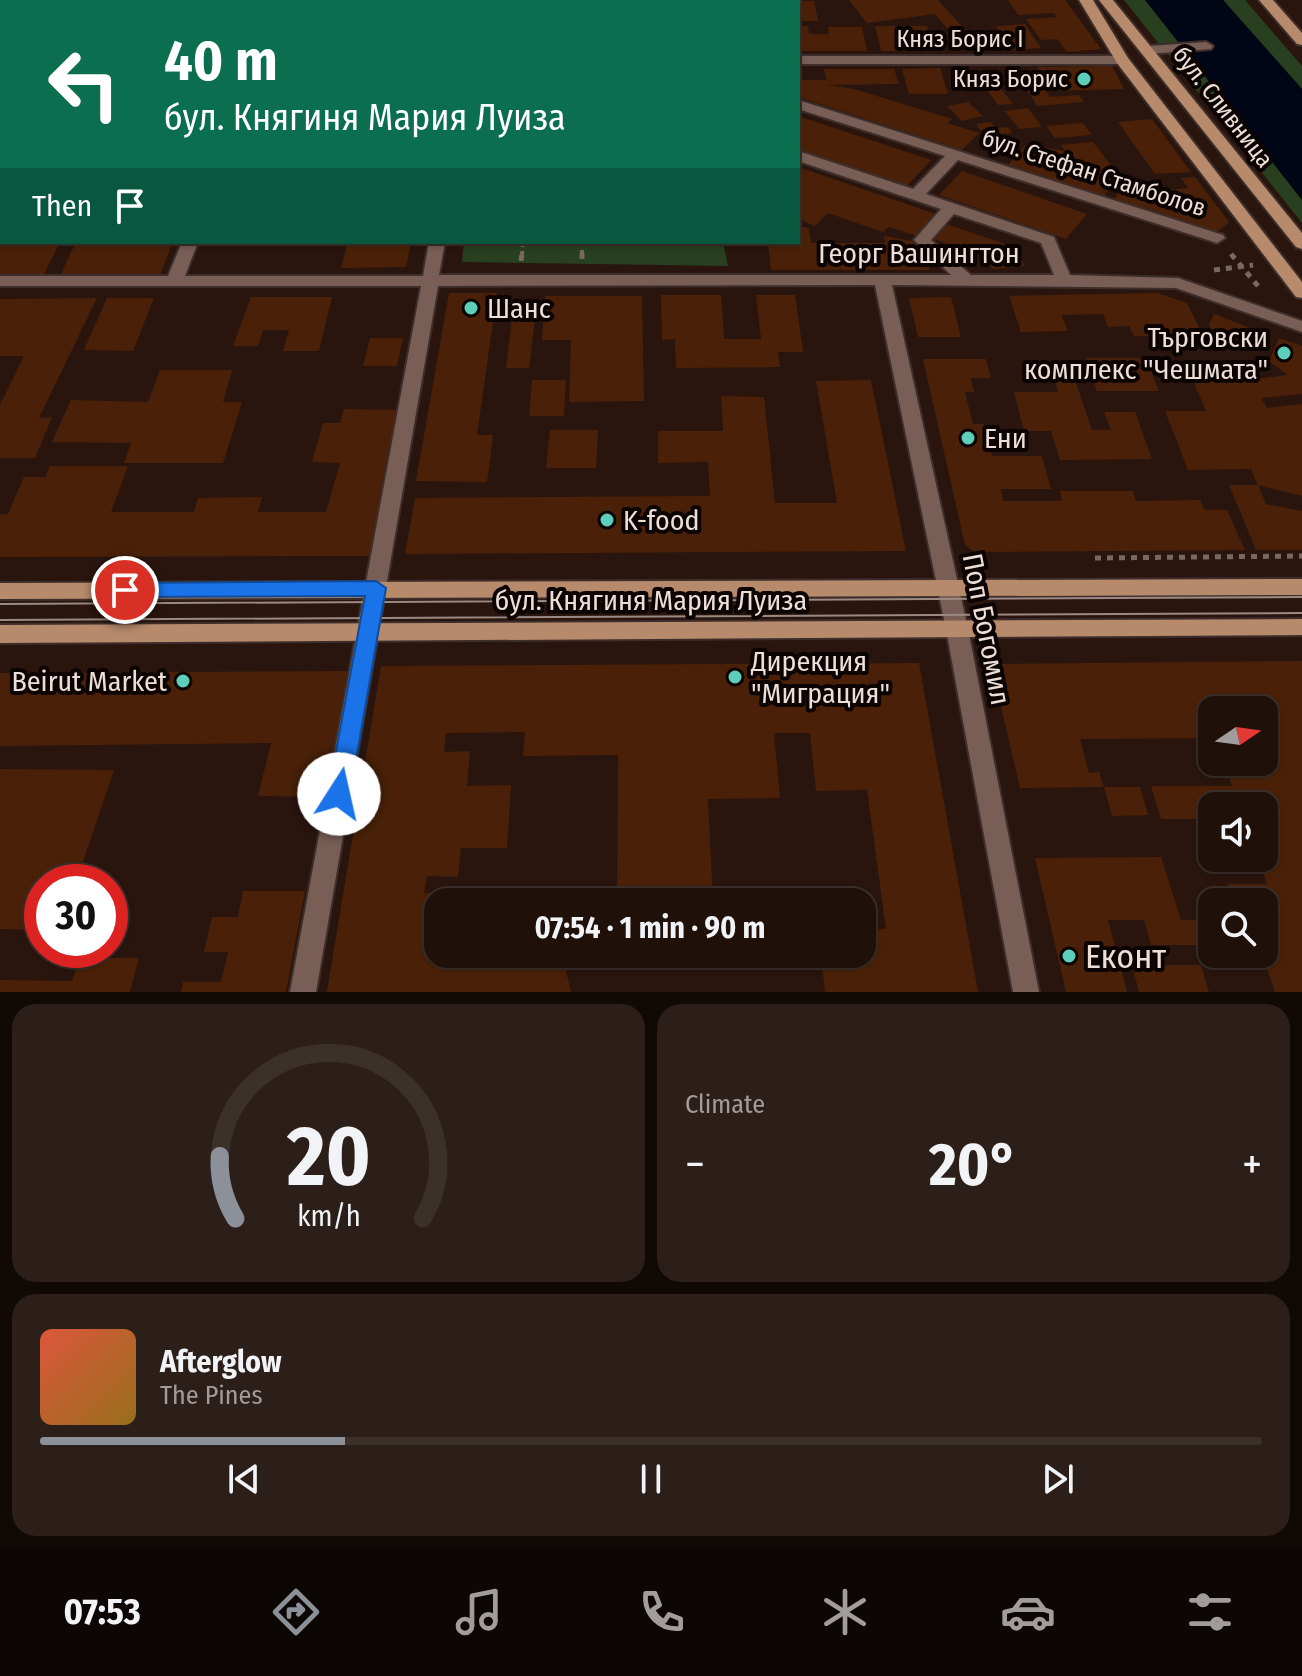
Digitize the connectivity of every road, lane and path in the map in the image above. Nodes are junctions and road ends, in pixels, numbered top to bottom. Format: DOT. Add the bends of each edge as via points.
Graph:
graph roads {
  1 [pos="1086,0"];
  2 [pos="1106,0"];
  3 [pos="1266,0"];
  4 [pos="1273,0"];
  5 [pos="1302,28"];
  6 [pos="1302,41"];
  7 [pos="1206,46"];
  8 [pos="1149,50"];
  9 [pos="800,60"];
  10 [pos="1122,60"];
  11 [pos="800,105"];
  12 [pos="955,154"];
  13 [pos="800,157"];
  14 [pos="915,196"];
  15 [pos="951,208"];
  16 [pos="1217,238"];
  17 [pos="189,244"];
  18 [pos="437,244"];
  19 [pos="523,244"];
  20 [pos="582,244"];
  21 [pos="1302,244"];
  22 [pos="521,264"];
  23 [pos="1261,264"];
  24 [pos="582,266"];
  25 [pos="1242,267"];
  26 [pos="1214,270"];
  27 [pos="430,279"];
  28 [pos="175,280"];
  29 [pos="882,280"];
  30 [pos="967,280"];
  31 [pos="1064,280"];
  32 [pos="0,281"];
  33 [pos="1302,293"];
  34 [pos="1296,325"];
  35 [pos="1302,556"];
  36 [pos="1095,558"];
  37 [pos="948,587"];
  38 [pos="1302,587"];
  39 [pos="376,588"];
  40 [pos="0,591"];
  41 [pos="1302,627"];
  42 [pos="957,629"];
  43 [pos="369,632"];
  44 [pos="0,634"];
  45 [pos="303,992"];
  46 [pos="1026,992"];
  1 -- 10 [label="main road"];
  2 -- 8 [label="main road, бул. Сливница"];
  3 -- 6 [label="main road"];
  4 -- 5 [label="main road"];
  7 -- 8 [label="street"];
  8 -- 21 [label="main road, бул. Сливница"];
  9 -- 10 [label="street, Княз Борис I"];
  10 -- 33 [label="main road"];
  11 -- 12 [label="street, бул. Стефан Стамболов"];
  12 -- 14 [label="street, бул. Стефан Стамболов"];
  12 -- 16 [label="street, бул. Стефан Стамболов"];
  13 -- 14 [label="street"];
  14 -- 15 [label="street"];
  15 -- 30 [label="street" via="922,240"];
  15 -- 31 [label="street" via="1048,240"];
  16 -- 25 [label="path"];
  17 -- 28 [label="street"];
  18 -- 27 [label="street"];
  19 -- 22 [label="path"];
  20 -- 24 [label="path"];
  23 -- 25 [label="path"];
  25 -- 26 [label="path"];
  25 -- 34 [label="path"];
  27 -- 28 [label="street, Георг Вашингтон"];
  27 -- 29 [label="street, Георг Вашингтон"];
  27 -- 39 [label="street"];
  28 -- 32 [label="street, Георг Вашингтон"];
  29 -- 30 [label="street, Георг Вашингтон"];
  29 -- 37 [label="street, Поп Богомил"];
  30 -- 31 [label="street, Георг Вашингтон"];
  31 -- 34 [label="street, Георг Вашингтон" via="1178,283"];
  35 -- 36 [label="path"];
  37 -- 38 [label="main road, бул. Княгиня Мария Луиза"];
  37 -- 39 [label="main road, бул. Княгиня Мария Луиза"];
  37 -- 42 [label="street, Поп Богомил"];
  39 -- 40 [label="main road, бул. Княгиня Мария Луиза"];
  39 -- 43 [label="street"];
  41 -- 42 [label="main road, бул. Княгиня Мария Луиза"];
  42 -- 43 [label="main road, бул. Княгиня Мария Луиза"];
  42 -- 46 [label="street, Поп Богомил"];
  43 -- 44 [label="main road, бул. Княгиня Мария Луиза"];
  43 -- 45 [label="street"];
}
